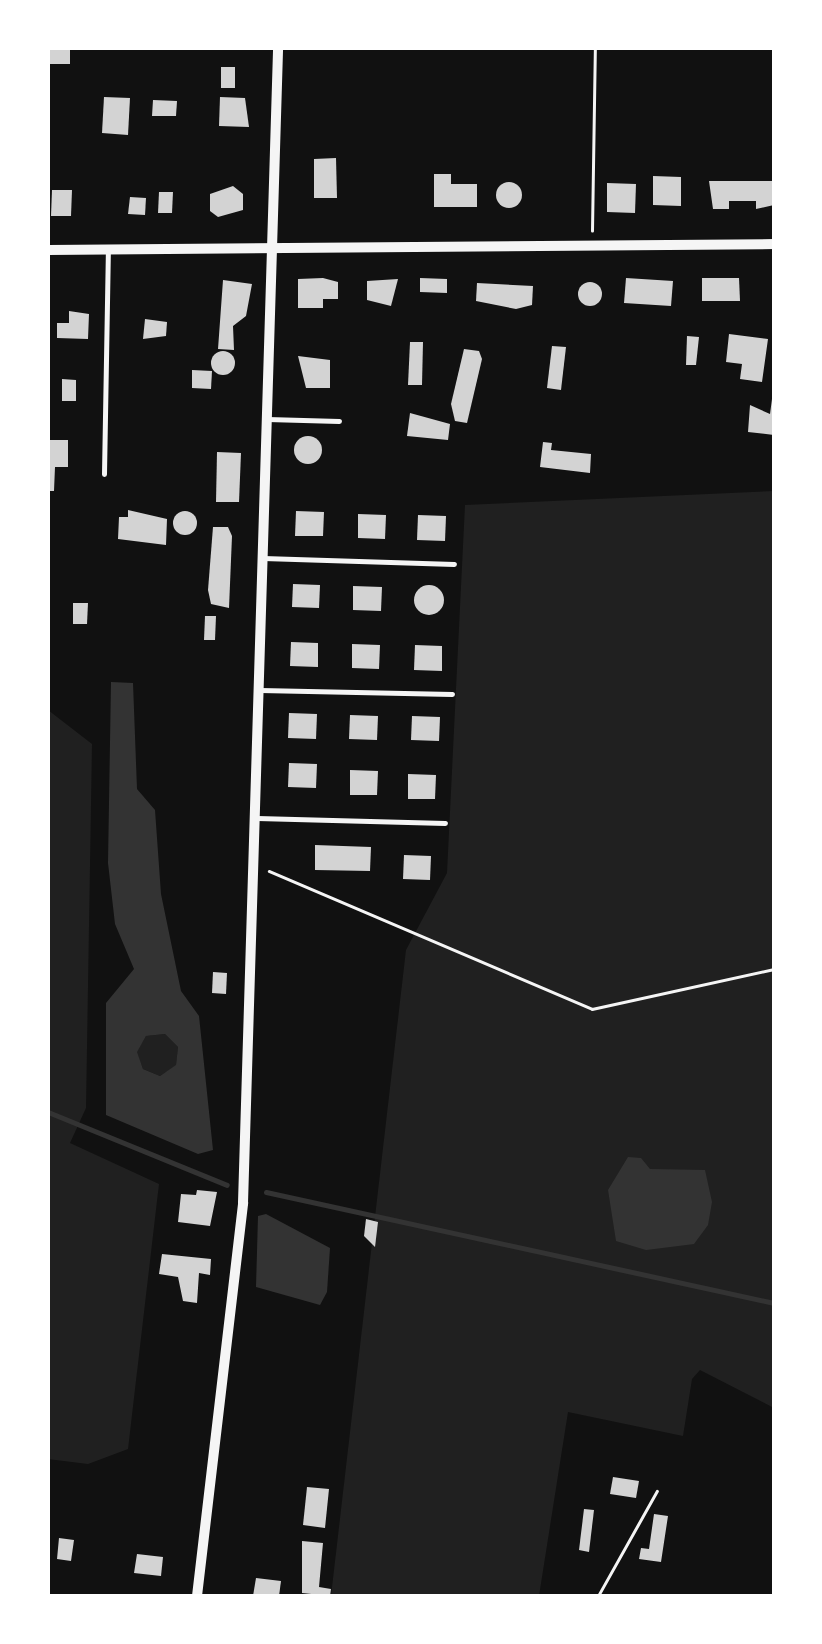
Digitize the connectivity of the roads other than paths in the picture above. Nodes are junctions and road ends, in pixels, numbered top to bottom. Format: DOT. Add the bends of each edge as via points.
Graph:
graph roads {
  1 [pos="278,48"];
  2 [pos="774,244"];
  3 [pos="272,247"];
  4 [pos="108,249"];
  5 [pos="48,250"];
  6 [pos="267,419"];
  7 [pos="339,421"];
  8 [pos="104,474"];
  9 [pos="263,558"];
  10 [pos="454,564"];
  11 [pos="260,690"];
  12 [pos="452,694"];
  13 [pos="256,818"];
  14 [pos="445,823"];
  15 [pos="197,1596"];
  1 -- 3 [label="street"];
  2 -- 3 [label="street"];
  3 -- 4 [label="street"];
  3 -- 6 [label="street"];
  4 -- 5 [label="street"];
  4 -- 8 [label="lane"];
  6 -- 7 [label="lane"];
  6 -- 9 [label="street"];
  9 -- 10 [label="lane"];
  9 -- 11 [label="street"];
  11 -- 12 [label="lane"];
  11 -- 13 [label="street"];
  13 -- 14 [label="lane"];
  13 -- 15 [label="street" via="242,1203"];
}
